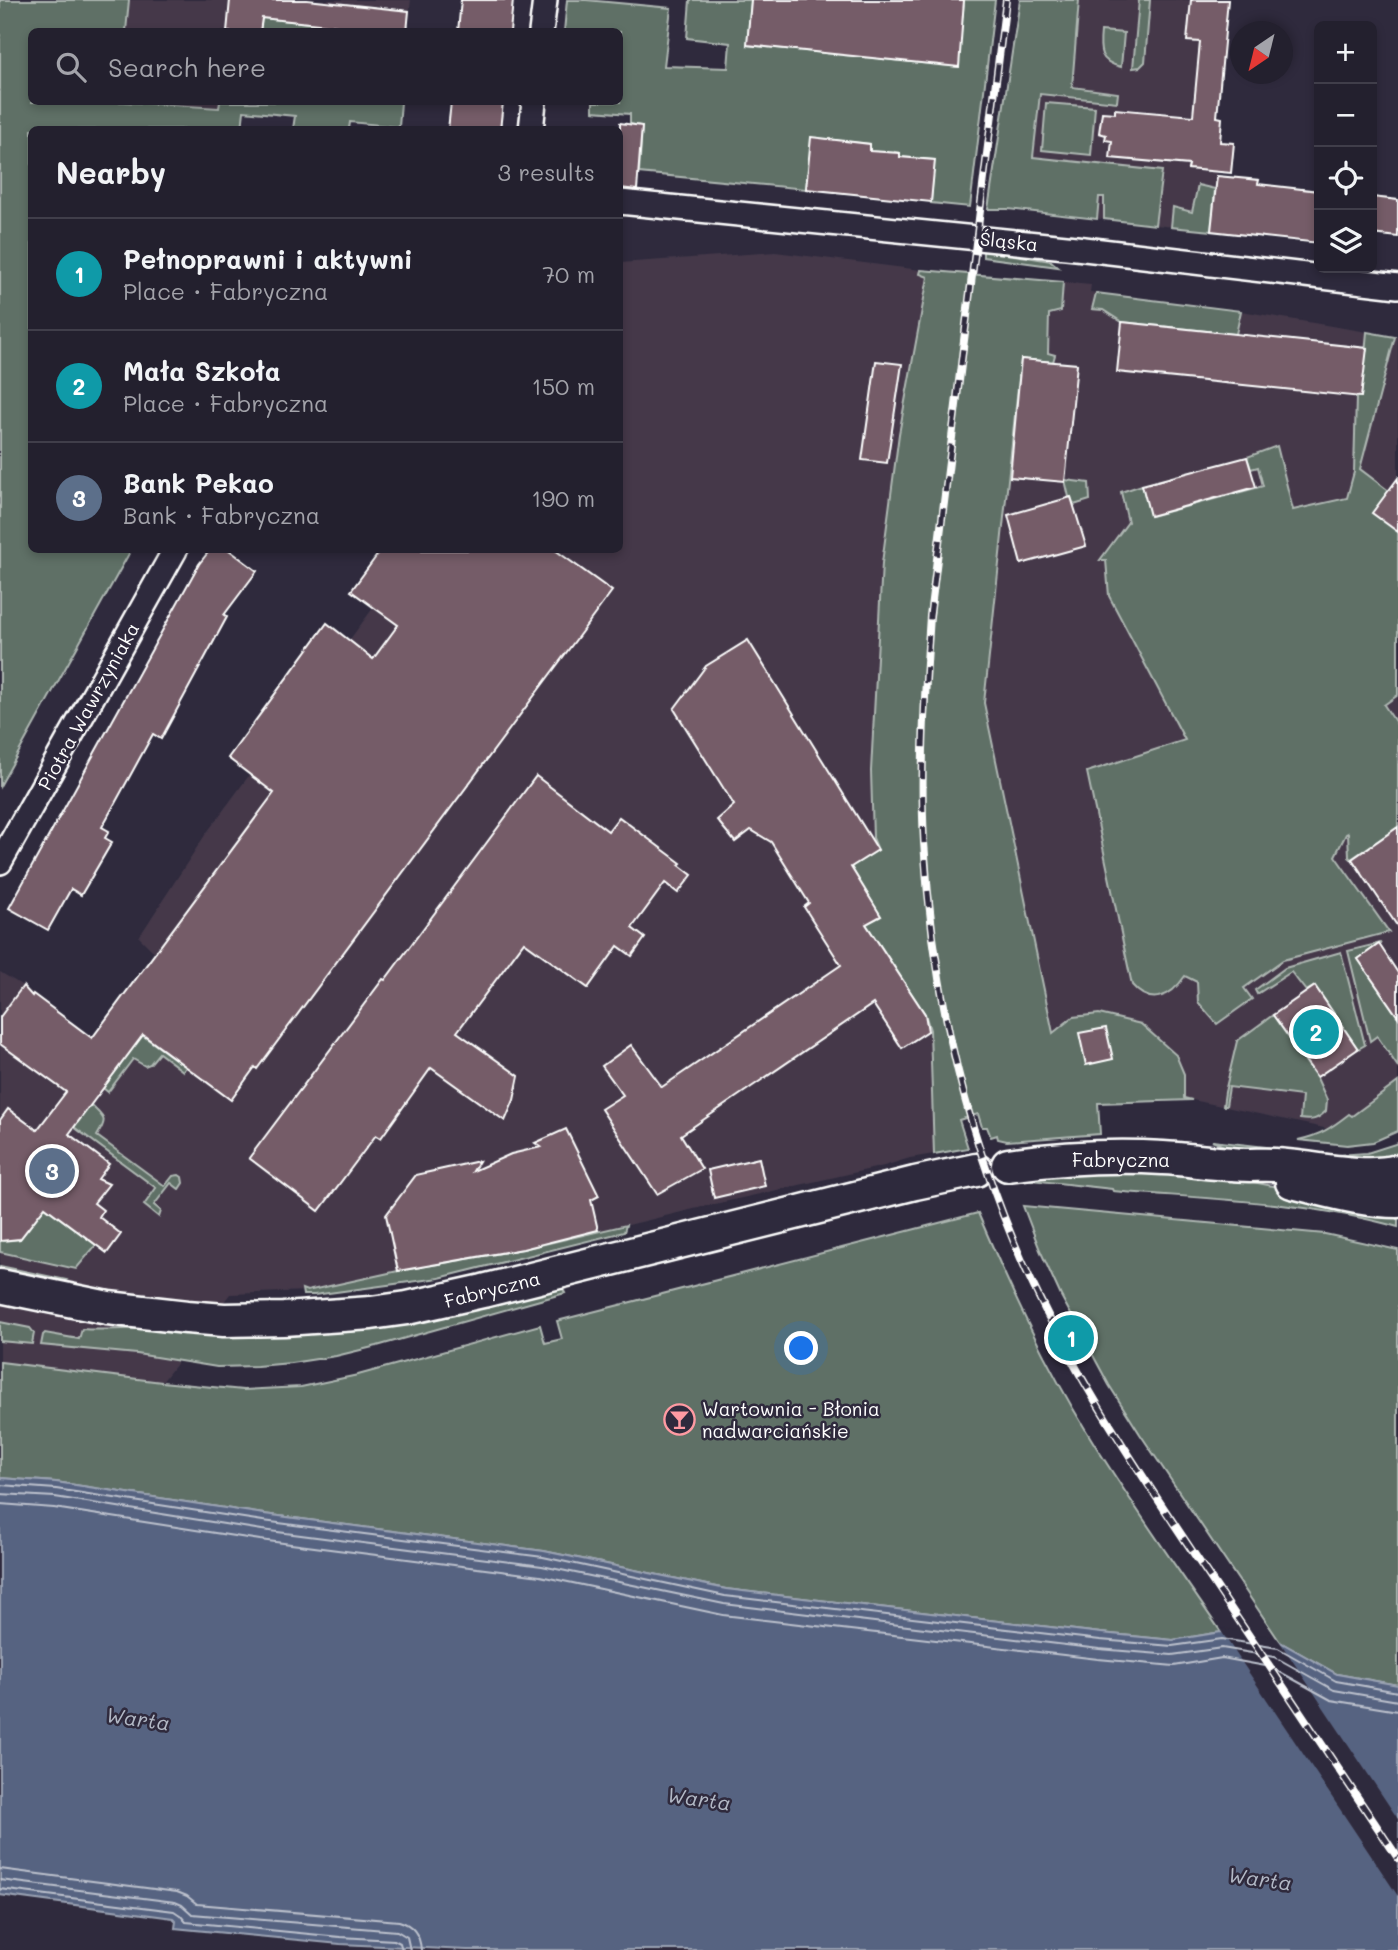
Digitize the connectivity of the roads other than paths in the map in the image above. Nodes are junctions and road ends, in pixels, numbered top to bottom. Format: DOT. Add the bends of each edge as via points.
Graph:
graph roads {
  1 [pos="545,0"];
  2 [pos="542,28"];
  3 [pos="534,105"];
  4 [pos="531,126"];
  5 [pos="623,202"];
  6 [pos="1398,286"];
  7 [pos="173,553"];
  8 [pos="0,862"];
  9 [pos="1008,1165"];
  10 [pos="1234,1165"];
  11 [pos="976,1170"];
  12 [pos="1398,1171"];
  13 [pos="1398,1202"];
  14 [pos="0,1286"];
  1 -- 2 [label="street"];
  3 -- 4 [label="street"];
  5 -- 6 [label="street, Śląska"];
  7 -- 8 [label="street, Piotra Wawrzyniaka"];
  9 -- 10 [label="street, Fabryczna" via="1126,1157"];
  10 -- 12 [label="street, Fabryczna" via="1383,1175"];
  10 -- 13 [label="street, Fabryczna" via="1346,1196"];
  11 -- 14 [label="street, Fabryczna" via="407,1308 273,1320 187,1317 108,1308"];
}
